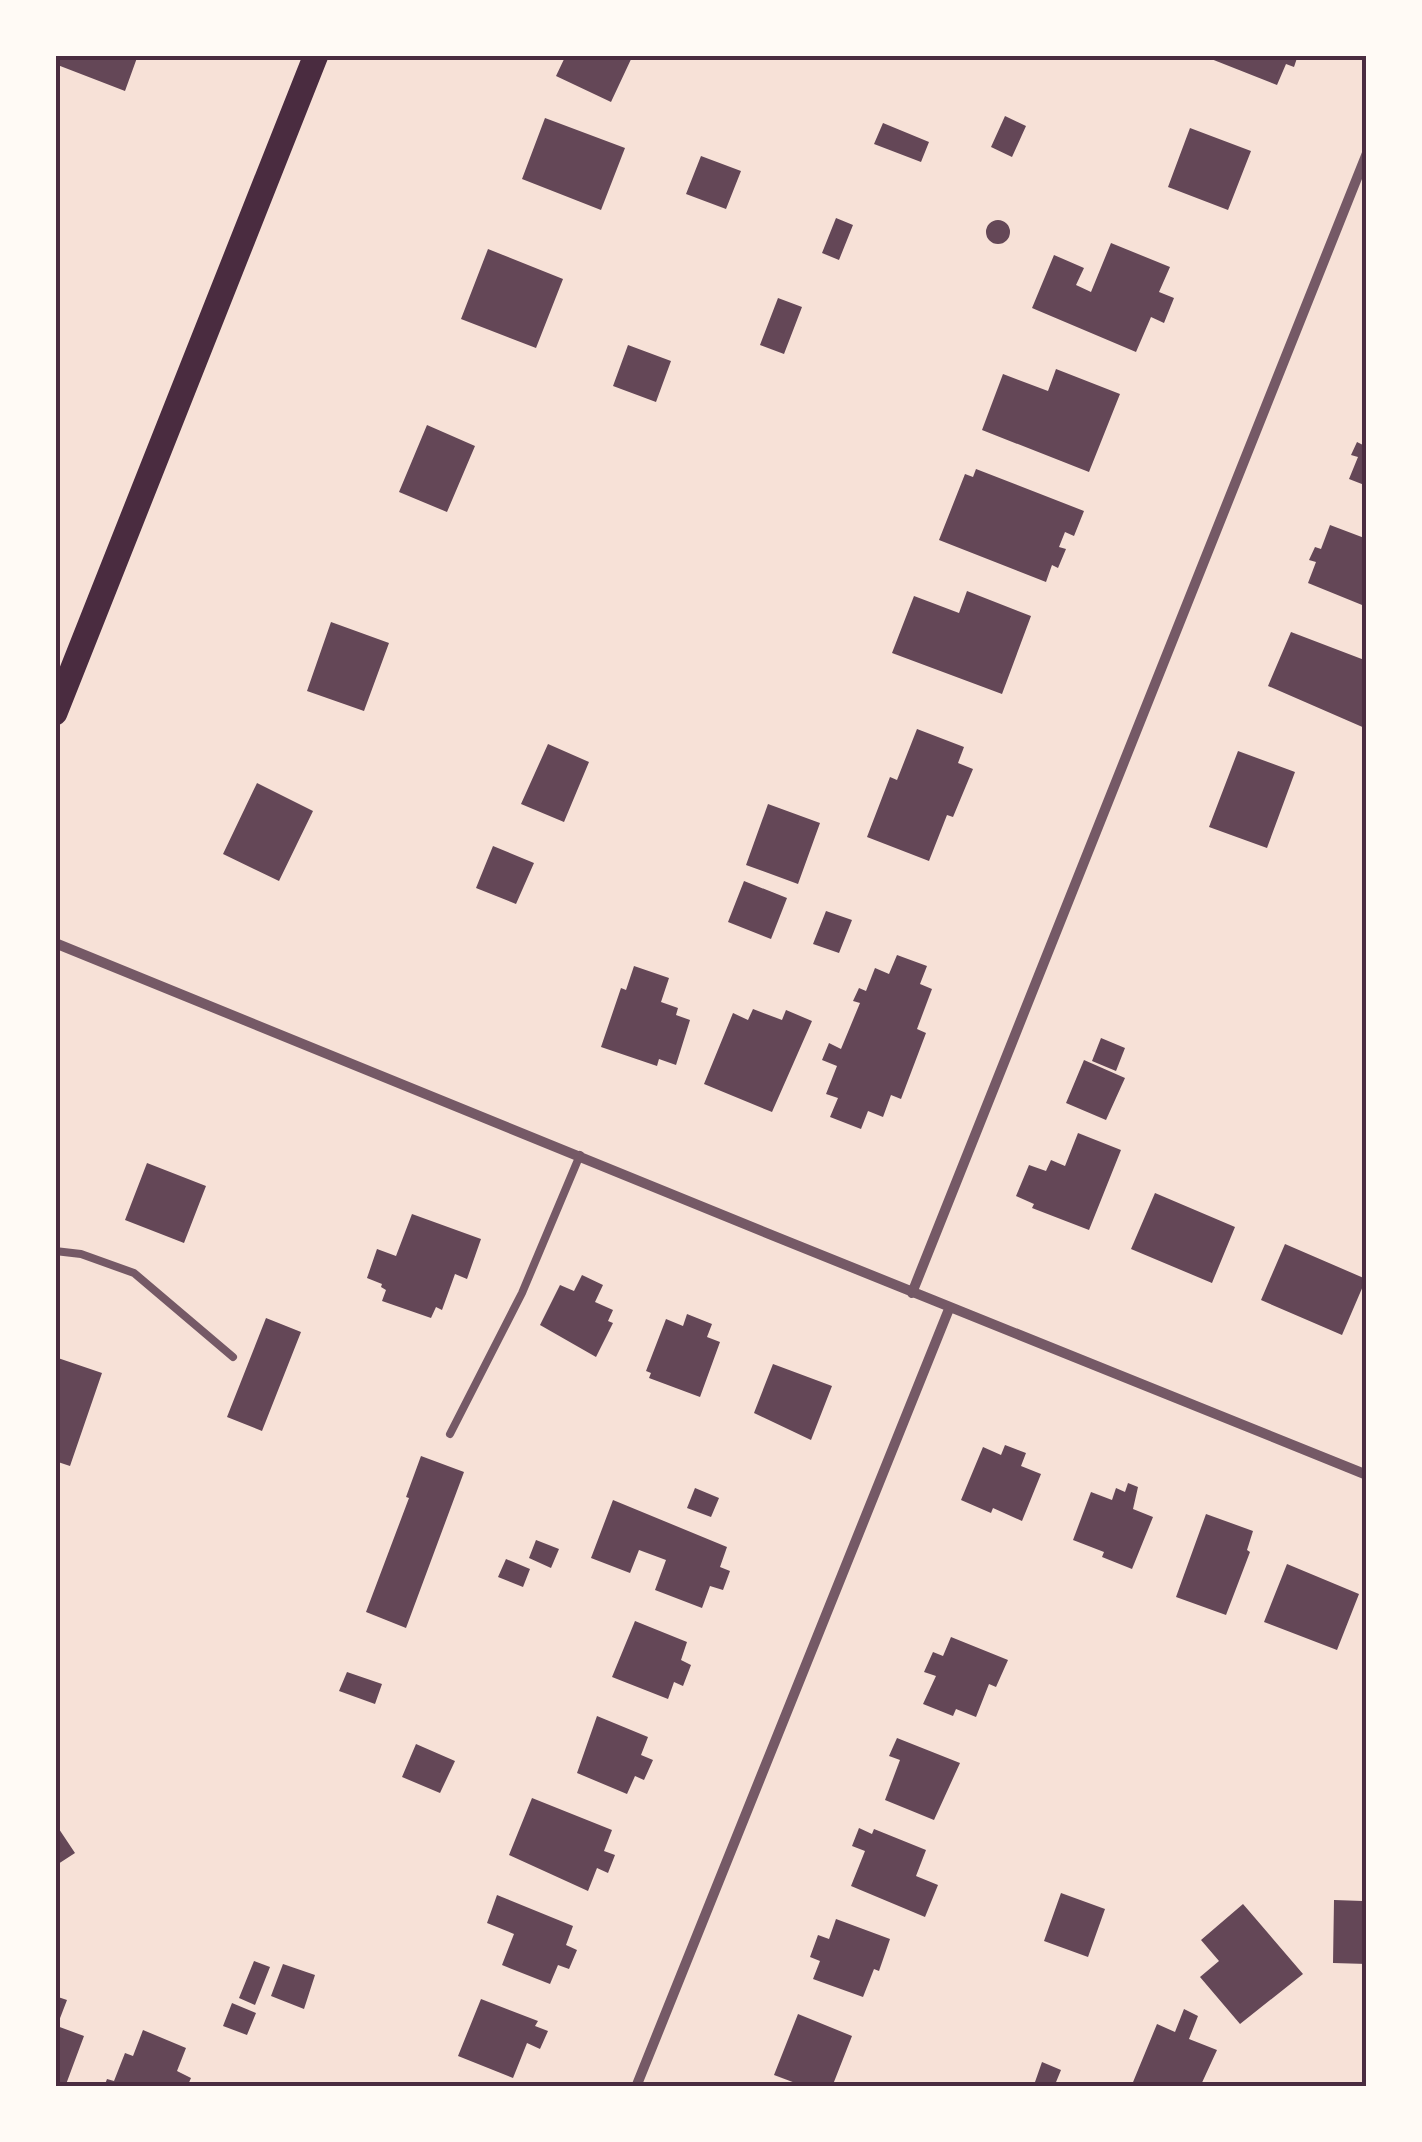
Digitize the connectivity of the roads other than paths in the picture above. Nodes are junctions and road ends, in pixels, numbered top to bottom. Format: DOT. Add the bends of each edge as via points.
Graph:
graph roads {
  1 [pos="316,55"];
  2 [pos="1367,153"];
  3 [pos="55,714"];
  4 [pos="55,943"];
  5 [pos="580,1155"];
  6 [pos="55,1250"];
  7 [pos="912,1293"];
  8 [pos="948,1309"];
  9 [pos="233,1357"];
  10 [pos="450,1434"];
  11 [pos="1367,1475"];
  12 [pos="636,2087"];
  1 -- 3 [label="main road"];
  2 -- 7 [label="street"];
  4 -- 5 [label="street"];
  5 -- 7 [label="street"];
  5 -- 10 [label="lane" via="522,1293"];
  6 -- 9 [label="lane" via="134,1273"];
  7 -- 8 [label="street"];
  8 -- 11 [label="street"];
  8 -- 12 [label="street"];
}
